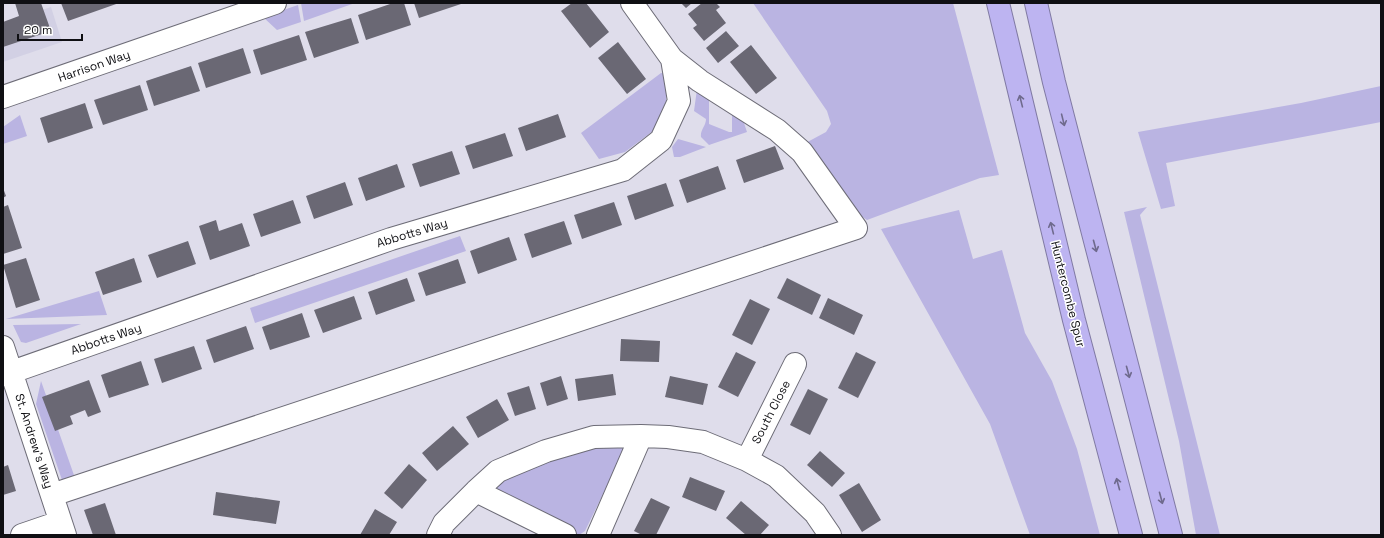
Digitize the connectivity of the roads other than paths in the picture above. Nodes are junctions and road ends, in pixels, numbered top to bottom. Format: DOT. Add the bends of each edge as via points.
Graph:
graph roads {
  1 [pos="275,3"];
  2 [pos="632,3"];
  3 [pos="989,3"];
  4 [pos="998,3"];
  5 [pos="1036,3"];
  6 [pos="1048,3"];
  7 [pos="1009,53"];
  8 [pos="672,59"];
  9 [pos="1054,82"];
  10 [pos="3,97"];
  11 [pos="3,347"];
  12 [pos="795,364"];
  13 [pos="7,374"];
  14 [pos="641,436"];
  15 [pos="747,460"];
  16 [pos="476,491"];
  17 [pos="52,495"];
  18 [pos="62,529"];
  19 [pos="22,535"];
  20 [pos="438,535"];
  21 [pos="565,535"];
  22 [pos="598,535"];
  23 [pos="830,535"];
  24 [pos="1131,535"];
  25 [pos="1171,535"];
  1 -- 10 [label="street, Harrison Way"];
  2 -- 8 [label="street, Abbotts Way"];
  3 -- 7 [label="highway"];
  4 -- 7 [label="highway"];
  5 -- 9 [label="highway"];
  6 -- 9 [label="highway"];
  24 -- 7 [label="highway, Huntercombe Spur, one-way" via="1074,320"];
  8 -- 13 [label="street, Abbotts Way" via="679,101 661,140 623,170 391,239"];
  8 -- 17 [label="street" via="777,130 802,152 856,228"];
  9 -- 25 [label="highway, one-way"];
  11 -- 13 [label="street, St. Andrew's Way"];
  12 -- 15 [label="street, South Close"];
  13 -- 17 [label="street, St. Andrew's Way"];
  14 -- 15 [label="street" via="703,442"];
  14 -- 16 [label="street" via="594,437 546,451 498,471"];
  14 -- 22 [label="street"];
  15 -- 23 [label="street" via="776,476 815,513"];
  16 -- 20 [label="street" via="444,523"];
  16 -- 21 [label="street"];
  17 -- 18 [label="street, St. Andrew's Way"];
  18 -- 19 [label="street"];
}
